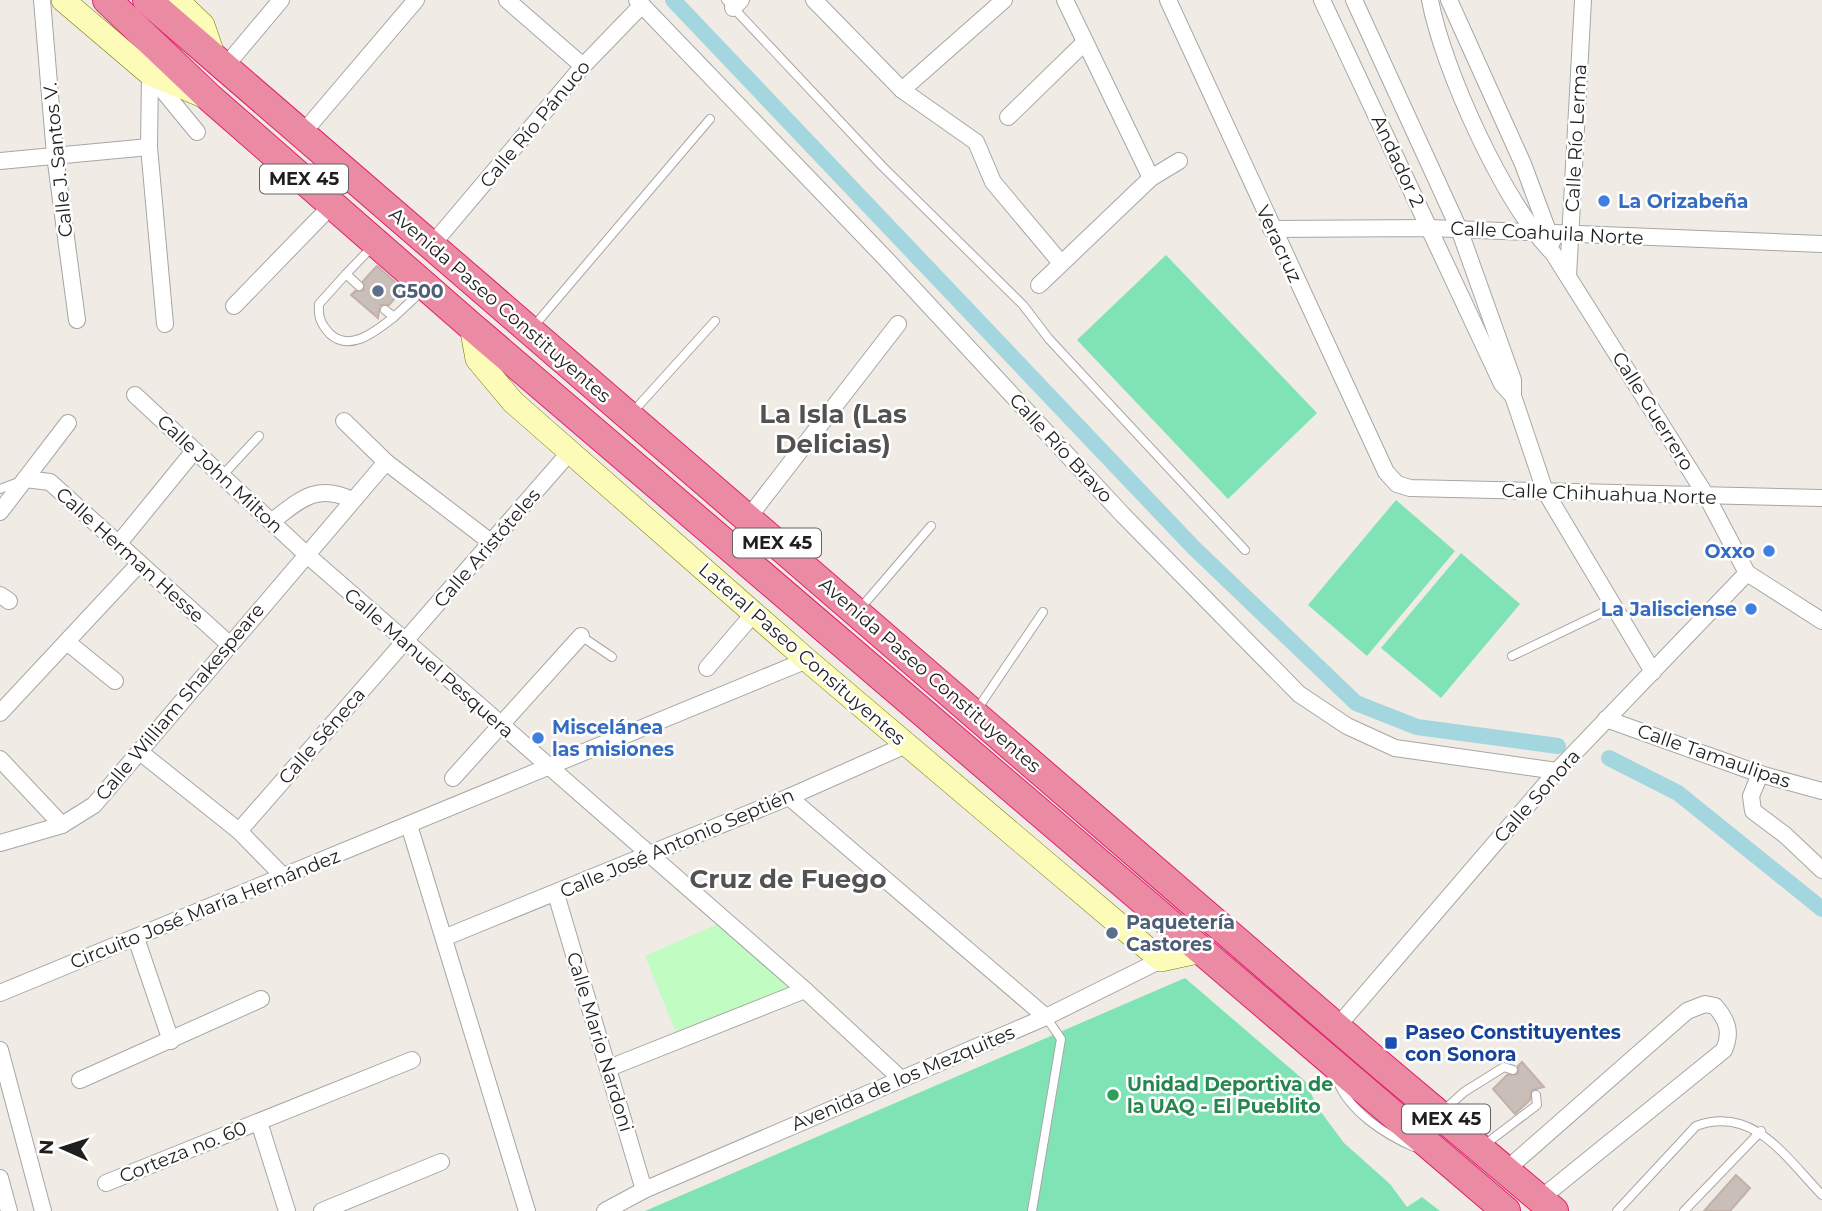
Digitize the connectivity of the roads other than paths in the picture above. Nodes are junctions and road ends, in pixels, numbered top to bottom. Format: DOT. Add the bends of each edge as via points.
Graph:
graph roads {
  1 [pos="43,0"];
  2 [pos="63,0"];
  3 [pos="107,0"];
  4 [pos="147,0"];
  5 [pos="177,0"];
  6 [pos="281,0"];
  7 [pos="415,0"];
  8 [pos="506,0"];
  9 [pos="814,0"];
  10 [pos="1004,0"];
  11 [pos="1065,0"];
  12 [pos="1168,0"];
  13 [pos="1322,0"];
  14 [pos="1354,0"];
  15 [pos="1430,0"];
  16 [pos="1449,0"];
  17 [pos="1583,0"];
  18 [pos="639,2"];
  19 [pos="733,3"];
  20 [pos="1085,42"];
  21 [pos="219,64"];
  22 [pos="583,66"];
  23 [pos="149,74"];
  24 [pos="902,90"];
  25 [pos="210,99"];
  26 [pos="1008,117"];
  27 [pos="710,119"];
  28 [pos="197,132"];
  29 [pos="302,134"];
  30 [pos="149,147"];
  31 [pos="55,155"];
  32 [pos="0,161"];
  33 [pos="1179,161"];
  34 [pos="1151,178"];
  35 [pos="333,204"];
  36 [pos="1430,228"];
  37 [pos="1271,229"];
  38 [pos="1459,229"];
  39 [pos="1533,233"];
  40 [pos="1552,234"];
  41 [pos="1572,236"];
  42 [pos="377,242"];
  43 [pos="1822,244"];
  44 [pos="431,246"];
  45 [pos="1553,253"];
  46 [pos="1060,263"];
  47 [pos="346,274"];
  48 [pos="1568,276"];
  49 [pos="1039,285"];
  50 [pos="359,286"];
  51 [pos="427,287"];
  52 [pos="234,306"];
  53 [pos="385,310"];
  54 [pos="394,317"];
  55 [pos="78,320"];
  56 [pos="715,321"];
  57 [pos="165,324"];
  58 [pos="898,324"];
  59 [pos="471,326"];
  60 [pos="530,331"];
  61 [pos="135,394"];
  62 [pos="1513,396"];
  63 [pos="629,416"];
  64 [pos="344,421"];
  65 [pos="68,423"];
  66 [pos="259,436"];
  67 [pos="194,451"];
  68 [pos="569,453"];
  69 [pos="386,462"];
  70 [pos="221,477"];
  71 [pos="25,479"];
  72 [pos="1397,484"];
  73 [pos="0,489"];
  74 [pos="1545,491"];
  75 [pos="1707,497"];
  76 [pos="1822,498"];
  77 [pos="352,500"];
  78 [pos="0,512"];
  79 [pos="748,518"];
  80 [pos="271,522"];
  81 [pos="931,526"];
  82 [pos="119,543"];
  83 [pos="492,543"];
  84 [pos="1245,550"];
  85 [pos="306,554"];
  86 [pos="139,564"];
  87 [pos="1747,573"];
  88 [pos="1614,607"];
  89 [pos="755,612"];
  90 [pos="857,612"];
  91 [pos="1043,612"];
  92 [pos="1822,621"];
  93 [pos="581,635"];
  94 [pos="67,642"];
  95 [pos="405,642"];
  96 [pos="229,644"];
  97 [pos="1512,656"];
  98 [pos="612,657"];
  99 [pos="807,660"];
  100 [pos="707,668"];
  101 [pos="1653,672"];
  102 [pos="115,681"];
  103 [pos="0,713"];
  104 [pos="975,713"];
  105 [pos="1601,724"];
  106 [pos="500,725"];
  107 [pos="906,745"];
  108 [pos="140,752"];
  109 [pos="0,759"];
  110 [pos="1561,767"];
  111 [pos="547,768"];
  112 [pos="1760,774"];
  113 [pos="453,778"];
  114 [pos="1822,791"];
  115 [pos="789,797"];
  116 [pos="62,825"];
  117 [pos="410,825"];
  118 [pos="239,831"];
  119 [pos="0,843"];
  120 [pos="647,854"];
  121 [pos="1822,870"];
  122 [pos="284,877"];
  123 [pos="556,894"];
  124 [pos="446,937"];
  125 [pos="136,938"];
  126 [pos="1202,951"];
  127 [pos="1161,960"];
  128 [pos="806,990"];
  129 [pos="0,993"];
  130 [pos="261,999"];
  131 [pos="1046,1017"];
  132 [pos="1338,1027"];
  133 [pos="172,1041"];
  134 [pos="0,1050"];
  135 [pos="412,1060"];
  136 [pos="609,1068"];
  137 [pos="1513,1070"];
  138 [pos="900,1078"];
  139 [pos="80,1080"];
  140 [pos="1536,1095"];
  141 [pos="1440,1114"];
  142 [pos="259,1122"];
  143 [pos="1761,1131"];
  144 [pos="1481,1148"];
  145 [pos="441,1162"];
  146 [pos="1506,1170"];
  147 [pos="0,1178"];
  148 [pos="106,1183"];
  149 [pos="644,1190"];
  150 [pos="1822,1195"];
  151 [pos="1547,1205"];
  152 [pos="9,1211"];
  153 [pos="43,1211"];
  154 [pos="287,1211"];
  155 [pos="322,1211"];
  156 [pos="527,1211"];
  157 [pos="605,1211"];
  158 [pos="1032,1211"];
  159 [pos="1506,1211"];
  160 [pos="1616,1211"];
  161 [pos="1684,1211"];
  1 -- 23 [label="street"];
  1 -- 31 [label="street, Calle J. Santos V."];
  2 -- 23 [label="street"];
  3 -- 25 [label="highway, Avenida Paseo Constituyentes / MEX 45"];
  4 -- 21 [label="highway, Avenida Paseo Constituyentes / MEX 45"];
  5 -- 21 [label="street" via="203,25"];
  6 -- 21 [label="street"];
  7 -- 29 [label="street"];
  8 -- 22 [label="street"];
  9 -- 24 [label="street"];
  10 -- 24 [label="street"];
  11 -- 20 [label="street"];
  12 -- 37 [label="street, Veracruz"];
  13 -- 36 [label="street, Andador 2"];
  14 -- 38 [label="street, Andador 2"];
  15 -- 39 [label="street, Calle Guerrero" via="1458,90"];
  16 -- 40 [label="street"];
  17 -- 41 [label="street, Calle Río Lerma"];
  18 -- 22 [label="street, Calle Río Pánuco"];
  18 -- 110 [label="street, Calle Río Bravo" via="1123,515 1299,694 1347,726 1395,748"];
  19 -- 84 [label="lane" via="882,166 1023,305 1049,339"];
  20 -- 26 [label="street"];
  20 -- 34 [label="street"];
  21 -- 29 [label="highway, Avenida Paseo Constituyentes / MEX 45"];
  22 -- 44 [label="street, Calle Río Pánuco"];
  23 -- 25 [label="street"];
  23 -- 28 [label="street"];
  23 -- 30 [label="street"];
  24 -- 46 [label="street" via="976,142 993,182"];
  25 -- 35 [label="highway, Avenida Paseo Constituyentes / MEX 45"];
  27 -- 60 [label="lane"];
  29 -- 44 [label="highway, Avenida Paseo Constituyentes / MEX 45"];
  30 -- 31 [label="street"];
  30 -- 57 [label="street"];
  31 -- 32 [label="street"];
  31 -- 55 [label="street, Calle J. Santos V."];
  33 -- 34 [label="street"];
  34 -- 46 [label="street"];
  35 -- 42 [label="highway, Avenida Paseo Constituyentes / MEX 45"];
  35 -- 52 [label="street"];
  36 -- 37 [label="street, Calle Coahuila Norte"];
  36 -- 38 [label="street, Calle Coahuila Norte"];
  36 -- 62 [label="street, Andador 2" via="1502,384"];
  37 -- 72 [label="street, Veracruz" via="1386,472"];
  38 -- 39 [label="street, Calle Coahuila Norte"];
  38 -- 62 [label="street, Andador 2" via="1513,380"];
  39 -- 40 [label="street, Calle Coahuila Norte"];
  39 -- 45 [label="street, Calle Guerrero"];
  40 -- 41 [label="street, Calle Coahuila Norte"];
  40 -- 45 [label="street"];
  41 -- 43 [label="street, Calle Coahuila Norte"];
  41 -- 48 [label="street, Calle Río Lerma"];
  42 -- 47 [label="lane"];
  42 -- 51 [label="highway, Avenida Paseo Constituyentes / MEX 45"];
  44 -- 60 [label="highway, Avenida Paseo Constituyentes / MEX 45"];
  45 -- 48 [label="street, Calle Guerrero"];
  46 -- 49 [label="street"];
  47 -- 50 [label="lane"];
  47 -- 54 [label="lane" via="319,304 321,324 334,337 347,342 366,337"];
  48 -- 75 [label="street, Calle Guerrero"];
  51 -- 54 [label="lane"];
  51 -- 59 [label="highway, Avenida Paseo Constituyentes / MEX 45"];
  53 -- 54 [label="lane"];
  56 -- 63 [label="lane"];
  58 -- 79 [label="street"];
  59 -- 68 [label="street, Lateral Paseo Consituyentes" via="477,359 513,402"];
  59 -- 126 [label="highway, Avenida Paseo Constituyentes / MEX 45"];
  60 -- 63 [label="highway, Avenida Paseo Constituyentes / MEX 45"];
  61 -- 67 [label="street, Calle John Milton"];
  62 -- 74 [label="street, Andador 2"];
  63 -- 79 [label="highway, Avenida Paseo Constituyentes / MEX 45"];
  64 -- 69 [label="street"];
  65 -- 71 [label="street"];
  66 -- 70 [label="lane"];
  67 -- 70 [label="street, Calle John Milton"];
  67 -- 82 [label="street"];
  68 -- 83 [label="street, Calle Aristóteles"];
  68 -- 89 [label="street, Lateral Paseo Consituyentes"];
  69 -- 77 [label="street, Calle William Shakespeare"];
  69 -- 83 [label="street"];
  70 -- 80 [label="street, Calle John Milton"];
  71 -- 73 [label="lane"];
  71 -- 78 [label="street"];
  71 -- 82 [label="street, Calle Herman Hesse" via="50,482"];
  72 -- 74 [label="street, Calle Chihuahua Norte"];
  74 -- 75 [label="street, Calle Chihuahua Norte"];
  74 -- 88 [label="street, Andador 2"];
  75 -- 76 [label="street, Calle Chihuahua Norte"];
  75 -- 87 [label="street, Calle Guerrero"];
  77 -- 80 [label="street" via="320,492"];
  77 -- 85 [label="street, Calle William Shakespeare"];
  79 -- 90 [label="highway, Avenida Paseo Constituyentes / MEX 45"];
  80 -- 85 [label="street, Calle John Milton"];
  81 -- 90 [label="lane"];
  82 -- 86 [label="street, Calle Herman Hesse"];
  83 -- 95 [label="street, Calle Aristóteles"];
  85 -- 95 [label="street, Calle Manuel Pesquera"];
  85 -- 96 [label="street, Calle William Shakespeare"];
  86 -- 94 [label="street"];
  86 -- 96 [label="street, Calle Herman Hesse"];
  87 -- 92 [label="street"];
  87 -- 101 [label="street, Calle Sonora"];
  88 -- 97 [label="lane"];
  88 -- 101 [label="street, Andador 2"];
  89 -- 99 [label="street, Lateral Paseo Consituyentes"];
  89 -- 100 [label="street"];
  90 -- 104 [label="highway, Avenida Paseo Constituyentes / MEX 45"];
  91 -- 104 [label="lane"];
  93 -- 98 [label="lane"];
  93 -- 106 [label="street"];
  94 -- 102 [label="street"];
  94 -- 103 [label="street"];
  95 -- 106 [label="street, Calle Manuel Pesquera"];
  95 -- 118 [label="street, Calle Séneca"];
  96 -- 108 [label="street, Calle William Shakespeare"];
  99 -- 107 [label="street, Lateral Paseo Consituyentes"];
  99 -- 111 [label="street, Circuito José María Hernández"];
  101 -- 105 [label="street, Calle Sonora"];
  104 -- 132 [label="highway, Avenida Paseo Constituyentes / MEX 45"];
  105 -- 110 [label="street, Calle Sonora"];
  105 -- 112 [label="street, Calle Tamaulipas"];
  106 -- 111 [label="street, Calle Manuel Pesquera"];
  106 -- 113 [label="street"];
  107 -- 115 [label="street, Calle José Antonio Septién"];
  107 -- 127 [label="street, Lateral Paseo Consituyentes"];
  108 -- 116 [label="street, Calle William Shakespeare" via="94,805"];
  108 -- 118 [label="street"];
  109 -- 116 [label="street"];
  110 -- 132 [label="street, Calle Sonora"];
  111 -- 117 [label="street, Circuito José María Hernández"];
  111 -- 120 [label="street, Calle Manuel Pesquera"];
  112 -- 114 [label="street, Calle Tamaulipas"];
  112 -- 121 [label="street" via="1751,796 1753,811"];
  115 -- 120 [label="street, Calle José Antonio Septién"];
  115 -- 131 [label="street"];
  116 -- 119 [label="street, Calle William Shakespeare"];
  117 -- 122 [label="street, Circuito José María Hernández"];
  117 -- 124 [label="street"];
  118 -- 122 [label="street"];
  120 -- 123 [label="street, Calle José Antonio Septién"];
  120 -- 128 [label="street, Calle Manuel Pesquera"];
  122 -- 125 [label="street, Circuito José María Hernández"];
  123 -- 124 [label="street, Calle José Antonio Septién"];
  123 -- 136 [label="street, Calle Mario Nardoni"];
  124 -- 156 [label="street"];
  125 -- 129 [label="street, Circuito José María Hernández"];
  125 -- 133 [label="street"];
  126 -- 127 [label="street, Avenida de los Mezquites"];
  126 -- 159 [label="highway, Avenida Paseo Constituyentes / MEX 45"];
  127 -- 131 [label="street, Avenida de los Mezquites"];
  128 -- 136 [label="street"];
  128 -- 138 [label="street, Calle Manuel Pesquera"];
  130 -- 133 [label="street"];
  131 -- 138 [label="street, Avenida de los Mezquites"];
  131 -- 158 [label="lane" via="1061,1039"];
  132 -- 141 [label="highway, Avenida Paseo Constituyentes / MEX 45"];
  133 -- 139 [label="street"];
  134 -- 153 [label="street"];
  135 -- 142 [label="street, Corteza no. 60"];
  136 -- 149 [label="street, Calle Mario Nardoni"];
  137 -- 141 [label="lane" via="1504,1067 1494,1073"];
  138 -- 149 [label="street, Avenida de los Mezquites"];
  140 -- 144 [label="lane" via="1537,1105"];
  141 -- 144 [label="highway, Avenida Paseo Constituyentes / MEX 45"];
  142 -- 148 [label="street, Corteza no. 60"];
  142 -- 154 [label="street"];
  143 -- 150 [label="lane"];
  143 -- 160 [label="lane" via="1713,1120 1696,1126"];
  143 -- 161 [label="lane"];
  144 -- 146 [label="highway, Avenida Paseo Constituyentes / MEX 45"];
  145 -- 155 [label="street"];
  146 -- 151 [label="highway, Avenida Paseo Constituyentes / MEX 45"];
  146 -- 151 [label="street" via="1687,1011 1705,1004 1715,1006 1727,1020 1724,1050"];
  147 -- 152 [label="street"];
  149 -- 157 [label="street, Avenida de los Mezquites"];
}
